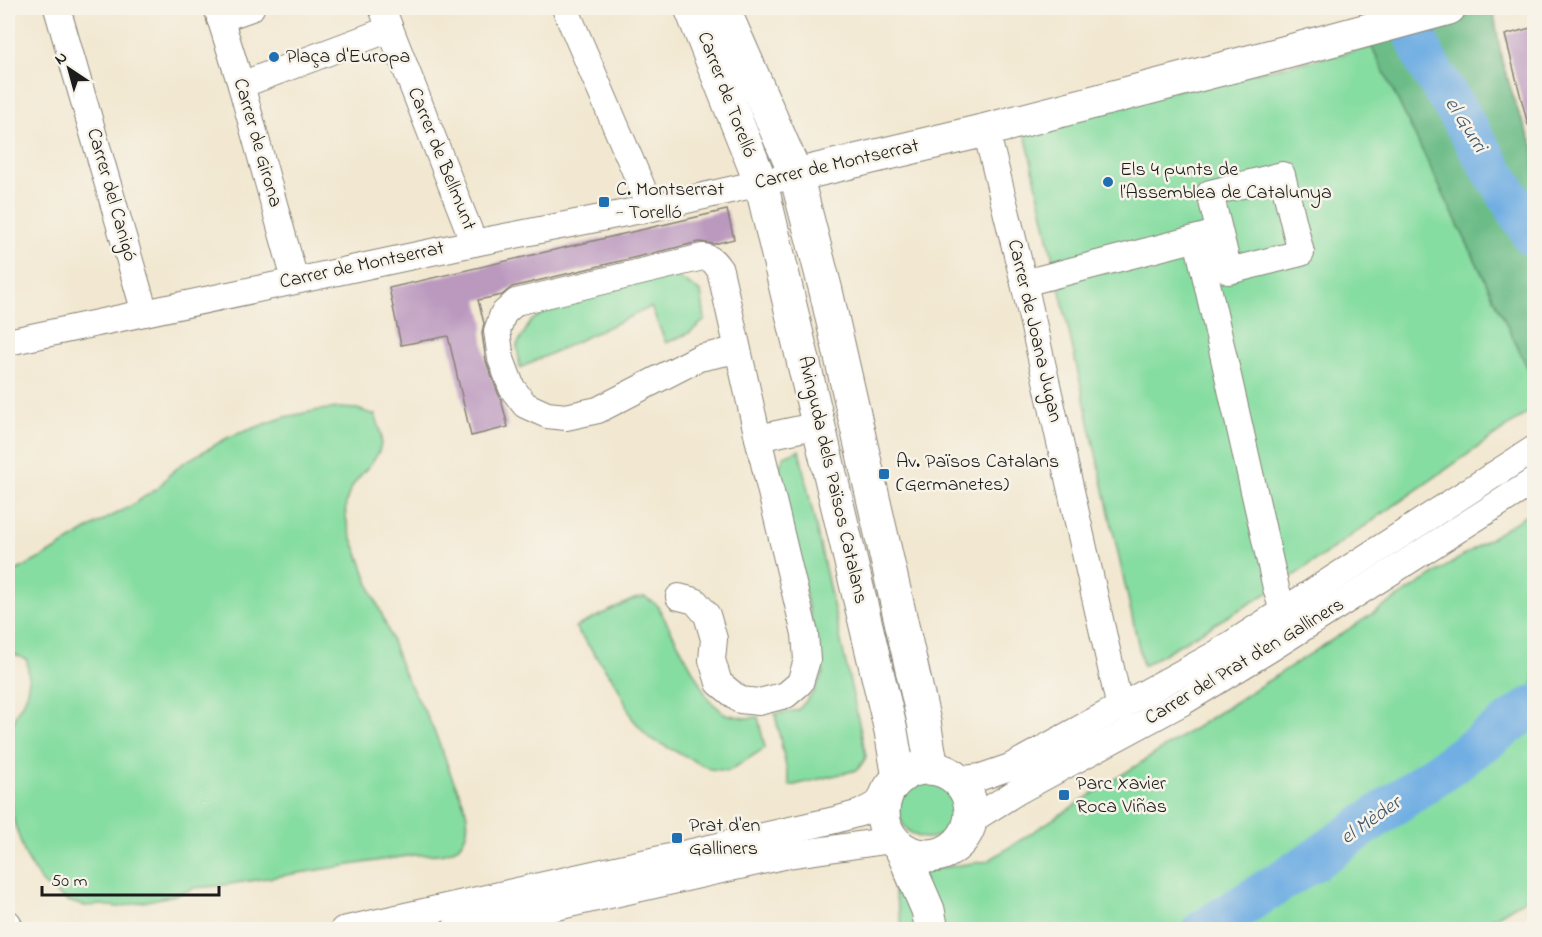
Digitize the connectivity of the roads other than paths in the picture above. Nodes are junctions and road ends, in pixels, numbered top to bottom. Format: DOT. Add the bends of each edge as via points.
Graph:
graph roads {
  1 [pos="57,8"];
  2 [pos="251,8"];
  3 [pos="565,8"];
  4 [pos="691,8"];
  5 [pos="723,8"];
  6 [pos="1449,8"];
  7 [pos="218,14"];
  8 [pos="386,18"];
  9 [pos="241,85"];
  10 [pos="986,130"];
  11 [pos="796,175"];
  12 [pos="761,183"];
  13 [pos="651,208"];
  14 [pos="474,243"];
  15 [pos="295,280"];
  16 [pos="1024,282"];
  17 [pos="145,313"];
  18 [pos="8,342"];
  19 [pos="737,350"];
  20 [pos="819,425"];
  21 [pos="758,438"];
  22 [pos="1534,449"];
  23 [pos="1524,487"];
  24 [pos="679,597"];
  25 [pos="1283,611"];
  26 [pos="1119,708"];
  27 [pos="945,774"];
  28 [pos="891,789"];
  29 [pos="970,820"];
  30 [pos="897,845"];
  31 [pos="945,853"];
  32 [pos="930,920"];
  33 [pos="8,923"];
  34 [pos="10,930"];
  35 [pos="343,930"];
  36 [pos="454,930"];
  1 -- 17 [label="street, Carrer del Canigó"];
  2 -- 7 [label="street"];
  3 -- 13 [label="street"];
  4 -- 12 [label="street, Carrer de Torelló"];
  5 -- 11 [label="street, Carrer de Torelló"];
  6 -- 10 [label="street, Carrer de Montserrat"];
  7 -- 9 [label="street, Carrer de Girona"];
  8 -- 9 [label="street"];
  8 -- 14 [label="street, Carrer de Bellmunt"];
  9 -- 15 [label="street, Carrer de Girona"];
  10 -- 11 [label="street, Carrer de Montserrat"];
  10 -- 16 [label="street, Carrer de Joana Jugan"];
  11 -- 12 [label="street, Carrer de Montserrat"];
  11 -- 27 [label="street, Avinguda dels Països Catalans" via="924,722"];
  12 -- 13 [label="street, Carrer de Montserrat"];
  12 -- 20 [label="street, Avinguda dels Països Catalans"];
  13 -- 14 [label="street, Carrer de Montserrat"];
  14 -- 15 [label="street, Carrer de Montserrat"];
  15 -- 17 [label="street, Carrer de Montserrat"];
  16 -- 25 [label="street" via="1208,235"];
  16 -- 26 [label="street, Carrer de Joana Jugan"];
  17 -- 18 [label="street, Carrer de Montserrat"];
  19 -- 19 [label="street" via="720,270 703,256 516,302 503,314 497,331 501,359 512,388 525,405 547,415 567,417 598,410 699,358"];
  19 -- 21 [label="street"];
  20 -- 21 [label="street"];
  20 -- 28 [label="street, Avinguda dels Països Catalans" via="891,731"];
  21 -- 24 [label="street" via="805,634 807,660 800,683 786,695 759,702 740,700 719,683 707,615 695,601"];
  22 -- 25 [label="street, Carrer del Prat d'en Galliners"];
  23 -- 29 [label="street, Carrer del Prat d'en Galliners" via="1184,702"];
  25 -- 26 [label="street, Carrer del Prat d'en Galliners"];
  26 -- 27 [label="street, Carrer del Prat d'en Galliners" via="1010,767 981,777"];
  27 -- 28 [label="street" via="915,770"];
  27 -- 29 [label="street" via="964,789 971,809"];
  28 -- 30 [label="street" via="883,817"];
  28 -- 35 [label="street" via="860,813 835,820"];
  29 -- 31 [label="street" via="961,840"];
  30 -- 31 [label="street" via="919,856"];
  30 -- 32 [label="street"];
  30 -- 36 [label="street" via="789,855"];
  31 -- 32 [label="street"];
  33 -- 34 [label="street"];
}
